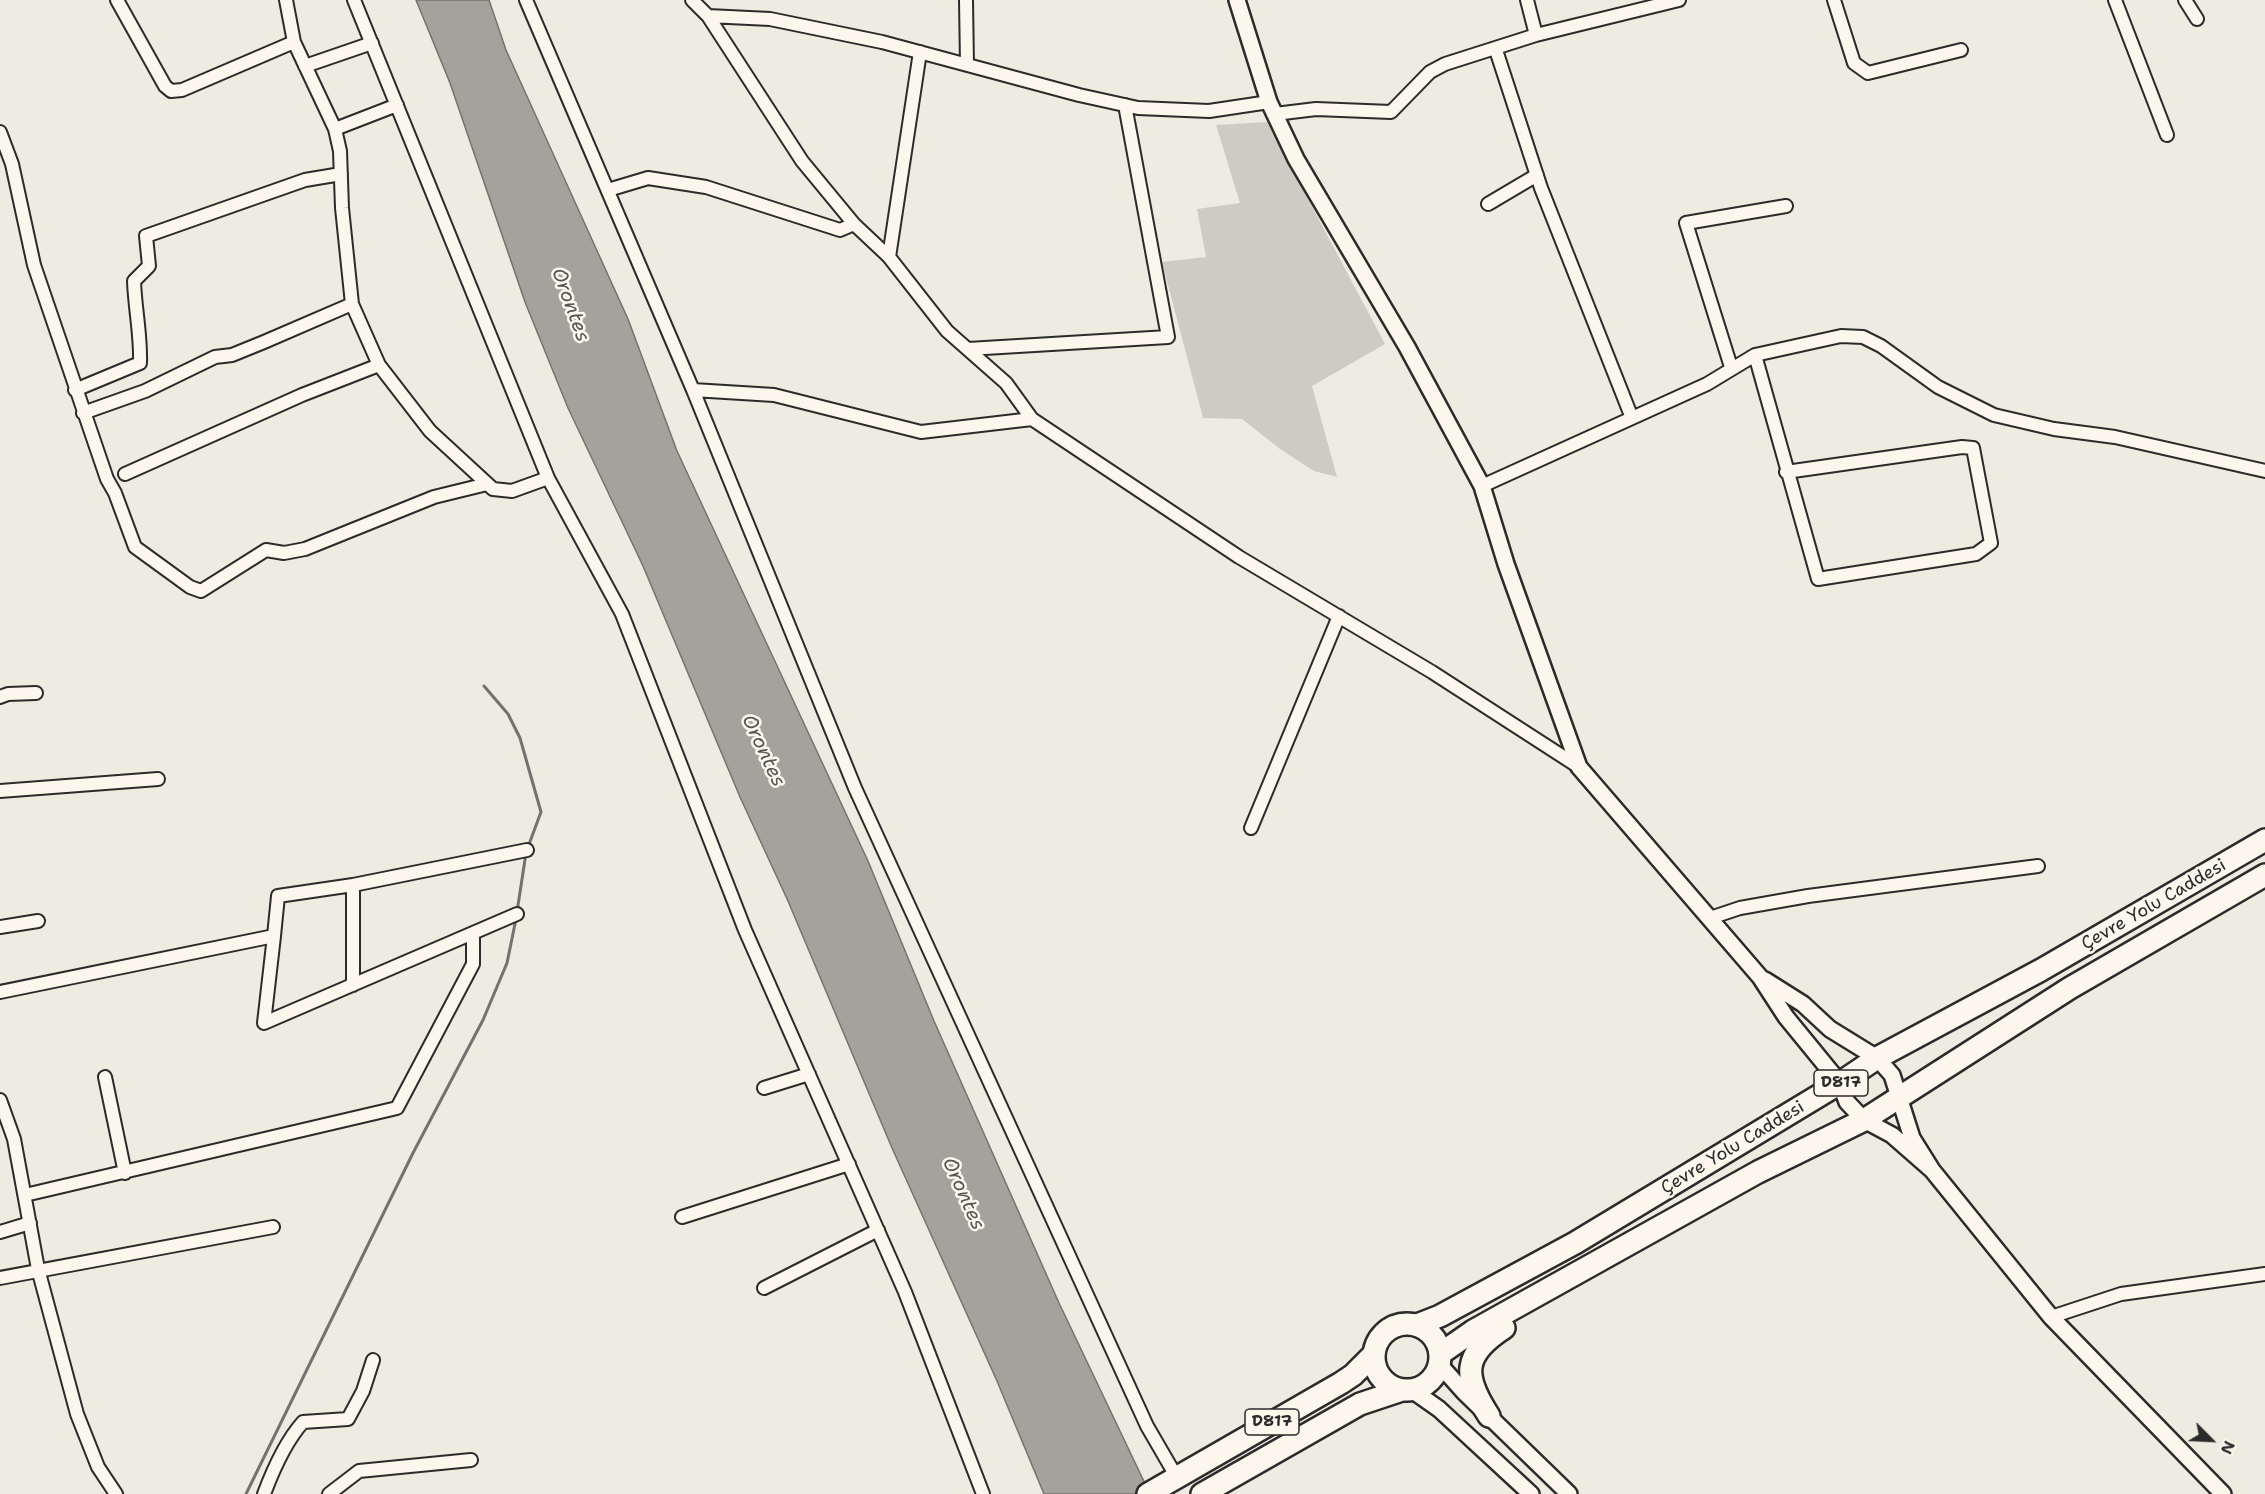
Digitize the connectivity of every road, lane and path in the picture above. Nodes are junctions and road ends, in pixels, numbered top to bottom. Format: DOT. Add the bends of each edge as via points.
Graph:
graph roads {
  1 [pos="117,0"];
  2 [pos="286,0"];
  3 [pos="354,0"];
  4 [pos="526,0"];
  5 [pos="692,0"];
  6 [pos="966,0"];
  7 [pos="1237,0"];
  8 [pos="1527,0"];
  9 [pos="1679,0"];
  10 [pos="1834,0"];
  11 [pos="2115,0"];
  12 [pos="2185,0"];
  13 [pos="708,16"];
  14 [pos="2197,20"];
  15 [pos="1536,35"];
  16 [pos="294,42"];
  17 [pos="372,43"];
  18 [pos="1496,50"];
  19 [pos="1961,50"];
  20 [pos="920,52"];
  21 [pos="967,65"];
  22 [pos="305,66"];
  23 [pos="397,105"];
  24 [pos="1125,105"];
  25 [pos="1272,108"];
  26 [pos="335,129"];
  27 [pos="0,132"];
  28 [pos="2168,135"];
  29 [pos="341,174"];
  30 [pos="1537,175"];
  31 [pos="608,190"];
  32 [pos="1488,204"];
  33 [pos="1786,206"];
  34 [pos="854,224"];
  35 [pos="889,256"];
  36 [pos="352,304"];
  37 [pos="968,349"];
  38 [pos="1755,355"];
  39 [pos="379,365"];
  40 [pos="1731,367"];
  41 [pos="75,390"];
  42 [pos="693,390"];
  43 [pos="83,414"];
  44 [pos="1632,418"];
  45 [pos="1032,419"];
  46 [pos="2265,471"];
  47 [pos="1786,472"];
  48 [pos="125,474"];
  49 [pos="548,478"];
  50 [pos="487,484"];
  51 [pos="1482,486"];
  52 [pos="1339,616"];
  53 [pos="36,693"];
  54 [pos="0,697"];
  55 [pos="1579,767"];
  56 [pos="158,779"];
  57 [pos="0,790"];
  58 [pos="1251,828"];
  59 [pos="2265,840"];
  60 [pos="527,850"];
  61 [pos="2038,866"];
  62 [pos="2265,874"];
  63 [pos="353,885"];
  64 [pos="517,914"];
  65 [pos="1710,918"];
  66 [pos="38,921"];
  67 [pos="0,927"];
  68 [pos="473,933"];
  69 [pos="274,936"];
  70 [pos="1760,977"];
  71 [pos="353,985"];
  72 [pos="0,992"];
  73 [pos="1877,1058"];
  74 [pos="809,1074"];
  75 [pos="105,1077"];
  76 [pos="1840,1083"];
  77 [pos="764,1088"];
  78 [pos="1900,1099"];
  79 [pos="0,1100"];
  80 [pos="1864,1120"];
  81 [pos="849,1164"];
  82 [pos="1932,1170"];
  83 [pos="125,1173"];
  84 [pos="25,1195"];
  85 [pos="682,1216"];
  86 [pos="30,1223"];
  87 [pos="273,1227"];
  88 [pos="878,1230"];
  89 [pos="0,1232"];
  90 [pos="38,1269"];
  91 [pos="2265,1274"];
  92 [pos="0,1278"];
  93 [pos="764,1288"];
  94 [pos="1532,1299"];
  95 [pos="2051,1317"];
  96 [pos="1417,1324"];
  97 [pos="1374,1354"];
  98 [pos="1440,1359"];
  99 [pos="373,1360"];
  100 [pos="1407,1390"];
  101 [pos="1489,1416"];
  102 [pos="471,1460"];
  103 [pos="1163,1484"];
  104 [pos="116,1494"];
  105 [pos="264,1494"];
  106 [pos="329,1494"];
  107 [pos="983,1494"];
  108 [pos="1202,1494"];
  109 [pos="1532,1494"];
  110 [pos="1569,1494"];
  111 [pos="2223,1494"];
  1 -- 16 [label="street" via="165,86 171,90 182,90"];
  2 -- 16 [label="street"];
  3 -- 17 [label="street"];
  4 -- 31 [label="street"];
  5 -- 13 [label="street"];
  6 -- 21 [label="street"];
  7 -- 25 [label="street"];
  8 -- 15 [label="street"];
  9 -- 15 [label="street"];
  10 -- 19 [label="street" via="1854,63 1868,73"];
  11 -- 28 [label="street"];
  12 -- 14 [label="street"];
  13 -- 20 [label="street" via="770,19"];
  13 -- 34 [label="street" via="802,161"];
  15 -- 18 [label="street"];
  16 -- 22 [label="street"];
  17 -- 22 [label="street"];
  17 -- 23 [label="street"];
  18 -- 25 [label="street" via="1445,64 1431,72 1391,112"];
  18 -- 30 [label="street"];
  20 -- 21 [label="street"];
  20 -- 35 [label="street"];
  21 -- 24 [label="street"];
  22 -- 26 [label="street"];
  23 -- 26 [label="street"];
  23 -- 49 [label="street"];
  24 -- 25 [label="street" via="1209,111"];
  24 -- 37 [label="street" via="1168,337"];
  25 -- 51 [label="street" via="1296,159 1407,347"];
  26 -- 29 [label="street"];
  27 -- 41 [label="street" via="12,164 34,265"];
  29 -- 36 [label="street"];
  29 -- 41 [label="street" via="305,180 146,236 148,266 134,281 136,324 141,335 140,363"];
  30 -- 32 [label="street"];
  30 -- 44 [label="street"];
  31 -- 34 [label="street" via="648,178 705,187 840,230"];
  31 -- 42 [label="street"];
  33 -- 40 [label="street" via="1686,223"];
  34 -- 35 [label="street"];
  35 -- 37 [label="street" via="947,331"];
  36 -- 39 [label="street"];
  36 -- 43 [label="street"];
  37 -- 45 [label="street" via="1006,383"];
  38 -- 40 [label="street"];
  38 -- 46 [label="street" via="1841,336 1863,337 1938,387 1994,415"];
  38 -- 47 [label="street"];
  39 -- 48 [label="street"];
  39 -- 50 [label="street" via="430,431"];
  40 -- 44 [label="street" via="1707,384"];
  41 -- 43 [label="street"];
  42 -- 45 [label="street" via="774,395 921,432"];
  42 -- 103 [label="street" via="855,788 1147,1426"];
  43 -- 50 [label="street" via="135,547 190,588 201,591 266,550 284,553 305,549 434,497"];
  44 -- 51 [label="street"];
  45 -- 52 [label="street" via="1239,557"];
  47 -- 47 [label="street" via="1818,579 1965,556 1985,550 1991,543 1973,448"];
  49 -- 50 [label="street" via="512,491 493,489"];
  49 -- 74 [label="street" via="622,614 745,930"];
  51 -- 55 [label="street"];
  52 -- 55 [label="street"];
  52 -- 58 [label="street"];
  53 -- 54 [label="street"];
  55 -- 65 [label="street"];
  56 -- 57 [label="street"];
  59 -- 73 [label="highway, Çevre Yolu Caddesi / D817" via="2041,970"];
  60 -- 63 [label="street"];
  61 -- 65 [label="street" via="1808,896 1740,908"];
  62 -- 78 [label="highway, Çevre Yolu Caddesi / D817" via="2070,988"];
  63 -- 69 [label="street" via="278,896"];
  63 -- 71 [label="street"];
  64 -- 68 [label="street"];
  65 -- 70 [label="street"];
  66 -- 67 [label="street"];
  68 -- 71 [label="street"];
  68 -- 83 [label="street" via="473,964 397,1108"];
  69 -- 71 [label="street" via="264,1023"];
  69 -- 72 [label="street"];
  70 -- 73 [label="street"];
  70 -- 76 [label="street" via="1786,1017"];
  73 -- 76 [label="highway, Çevre Yolu Caddesi / D817"];
  73 -- 78 [label="street" via="1892,1075"];
  74 -- 77 [label="street"];
  74 -- 81 [label="street"];
  75 -- 83 [label="street"];
  76 -- 80 [label="street" via="1847,1102"];
  76 -- 96 [label="highway, Çevre Yolu Caddesi / D817" via="1575,1243 1440,1316"];
  78 -- 80 [label="highway, Çevre Yolu Caddesi / D817"];
  78 -- 82 [label="street" via="1912,1138"];
  79 -- 84 [label="street" via="14,1139"];
  80 -- 82 [label="street" via="1892,1136"];
  80 -- 94 [label="highway, Çevre Yolu Caddesi / D817" via="1758,1172"];
  81 -- 85 [label="street"];
  81 -- 88 [label="street"];
  82 -- 95 [label="street"];
  83 -- 84 [label="street"];
  84 -- 86 [label="street"];
  86 -- 89 [label="street"];
  86 -- 90 [label="street"];
  87 -- 90 [label="street"];
  88 -- 93 [label="street"];
  88 -- 107 [label="street"];
  90 -- 92 [label="street"];
  90 -- 104 [label="street" via="77,1414 99,1467"];
  91 -- 95 [label="street" via="2121,1294"];
  94 -- 98 [label="highway, Çevre Yolu Caddesi / D817" via="1473,1331"];
  94 -- 101 [label="highway" via="1522,1313 1483,1341 1474,1353 1471,1379 1475,1395"];
  95 -- 111 [label="street"];
  96 -- 97 [label="highway, Çevre Yolu Caddesi / D817" via="1397,1324 1388,1329"];
  96 -- 98 [label="highway" via="1433,1336"];
  97 -- 100 [label="highway" via="1378,1374 1384,1381"];
  97 -- 103 [label="highway, Çevre Yolu Caddesi / D817" via="1341,1383"];
  98 -- 100 [label="highway, Çevre Yolu Caddesi / D817" via="1429,1381"];
  98 -- 101 [label="street"];
  99 -- 105 [label="street" via="348,1419 303,1422 279,1460"];
  100 -- 108 [label="highway, Çevre Yolu Caddesi / D817" via="1360,1404"];
  100 -- 109 [label="street" via="1439,1409"];
  101 -- 110 [label="street"];
  102 -- 106 [label="street" via="359,1471"];
}
